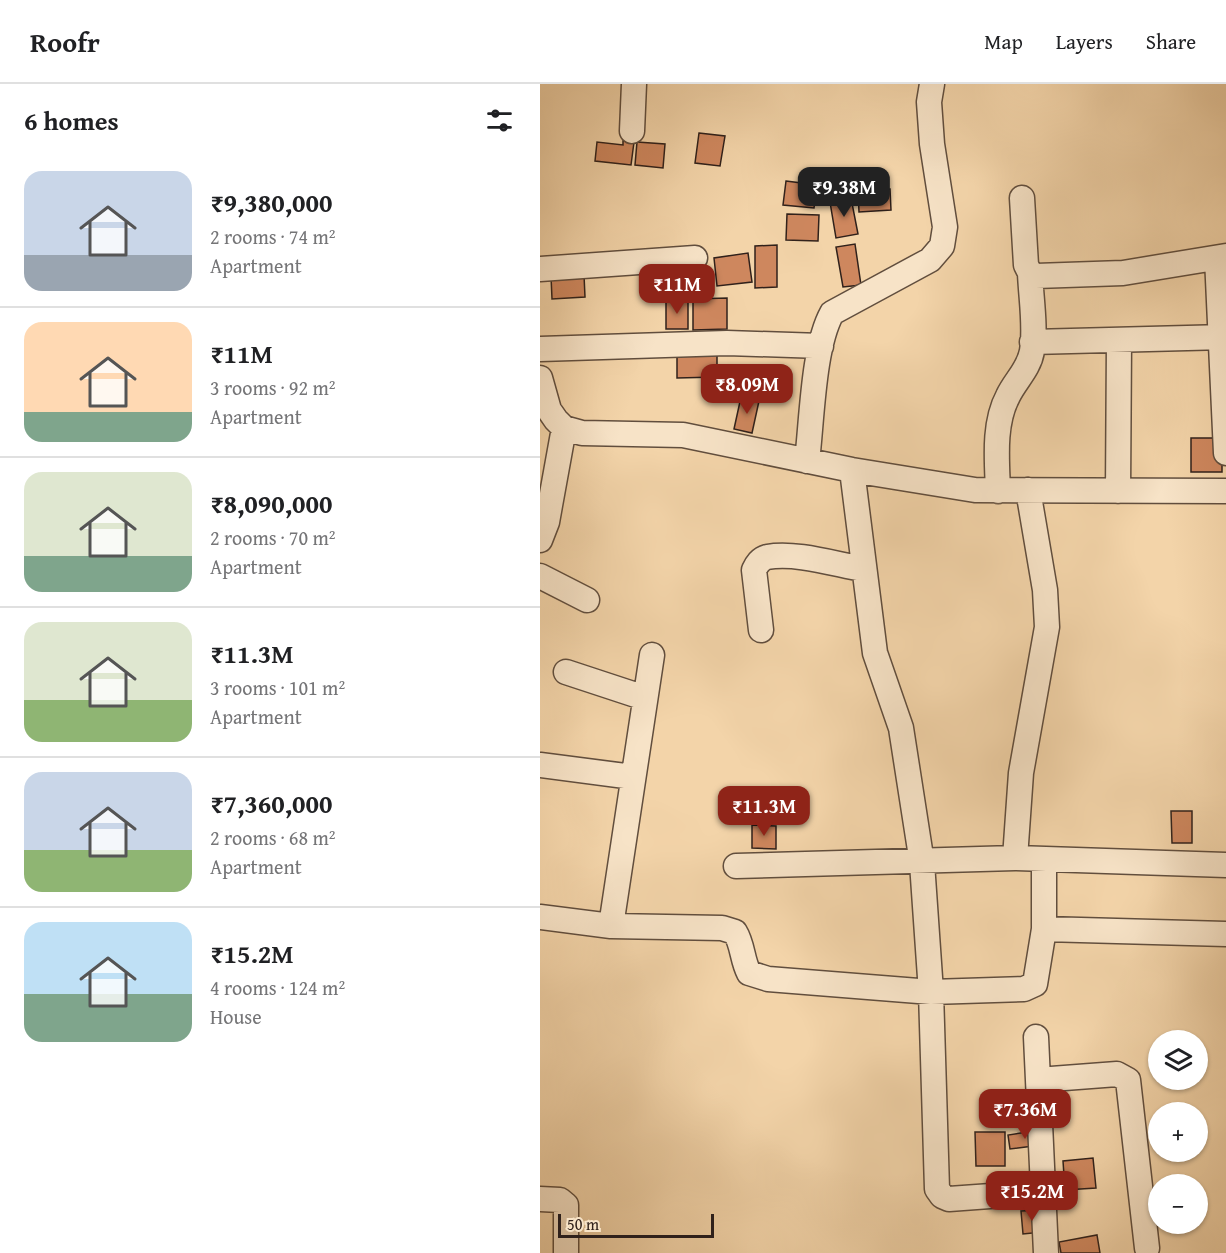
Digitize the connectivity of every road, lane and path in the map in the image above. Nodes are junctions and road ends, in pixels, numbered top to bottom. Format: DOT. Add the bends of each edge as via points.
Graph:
graph roads {
  1 [pos="634,84"];
  2 [pos="932,84"];
  3 [pos="632,131"];
  4 [pos="1022,198"];
  5 [pos="1221,257"];
  6 [pos="695,258"];
  7 [pos="540,269"];
  8 [pos="1030,273"];
  9 [pos="1223,337"];
  10 [pos="1119,341"];
  11 [pos="1032,342"];
  12 [pos="821,346"];
  13 [pos="540,349"];
  14 [pos="540,378"];
  15 [pos="564,428"];
  16 [pos="1226,453"];
  17 [pos="807,461"];
  18 [pos="852,470"];
  19 [pos="1028,490"];
  20 [pos="998,491"];
  21 [pos="1118,491"];
  22 [pos="1226,491"];
  23 [pos="540,540"];
  24 [pos="863,569"];
  25 [pos="540,576"];
  26 [pos="587,600"];
  27 [pos="761,630"];
  28 [pos="652,655"];
  29 [pos="566,672"];
  30 [pos="645,698"];
  31 [pos="540,765"];
  32 [pos="633,777"];
  33 [pos="1015,858"];
  34 [pos="1044,859"];
  35 [pos="922,862"];
  36 [pos="1226,865"];
  37 [pos="736,866"];
  38 [pos="540,917"];
  39 [pos="611,926"];
  40 [pos="1044,929"];
  41 [pos="1226,934"];
  42 [pos="931,992"];
  43 [pos="1036,1037"];
  44 [pos="1038,1080"];
  45 [pos="1044,1192"];
  46 [pos="540,1199"];
  47 [pos="1147,1248"];
  48 [pos="566,1253"];
  49 [pos="1046,1253"];
  1 -- 3 [label="street"];
  2 -- 12 [label="street" via="932,144 945,228 942,246 930,260 832,313"];
  4 -- 8 [label="street" via="1026,265"];
  5 -- 8 [label="street" via="1123,273"];
  5 -- 9 [label="street"];
  6 -- 7 [label="street"];
  8 -- 11 [label="street"];
  9 -- 10 [label="street"];
  9 -- 16 [label="street"];
  10 -- 11 [label="street"];
  10 -- 21 [label="street"];
  11 -- 20 [label="street" via="1030,358 1002,412 997,446"];
  12 -- 13 [label="street" via="727,343"];
  12 -- 17 [label="street"];
  14 -- 15 [label="street" via="549,410"];
  15 -- 17 [label="street" via="582,433 683,435"];
  15 -- 23 [label="street" via="547,522"];
  17 -- 18 [label="street"];
  18 -- 20 [label="street"];
  18 -- 24 [label="street"];
  19 -- 20 [label="street"];
  19 -- 21 [label="street"];
  19 -- 33 [label="street" via="1045,590 1047,627 1021,773"];
  21 -- 22 [label="street"];
  24 -- 27 [label="street" via="802,559 766,557 759,561 754,570"];
  24 -- 35 [label="street" via="875,653 901,728"];
  25 -- 26 [label="street"];
  28 -- 30 [label="street"];
  29 -- 30 [label="street"];
  30 -- 32 [label="street"];
  31 -- 32 [label="street"];
  32 -- 39 [label="street"];
  33 -- 34 [label="street"];
  33 -- 35 [label="street"];
  34 -- 36 [label="street"];
  34 -- 40 [label="street"];
  35 -- 37 [label="street"];
  35 -- 42 [label="street"];
  38 -- 39 [label="street"];
  39 -- 42 [label="street" via="722,927 735,932 746,968 758,976"];
  40 -- 41 [label="street"];
  40 -- 42 [label="street" via="1035,984 1024,989"];
  42 -- 45 [label="street" via="937,1189 949,1199"];
  43 -- 44 [label="street"];
  44 -- 45 [label="street"];
  44 -- 47 [label="street" via="1117,1074 1128,1080"];
  45 -- 49 [label="street"];
  46 -- 48 [label="street" via="560,1200 566,1205"];
}
